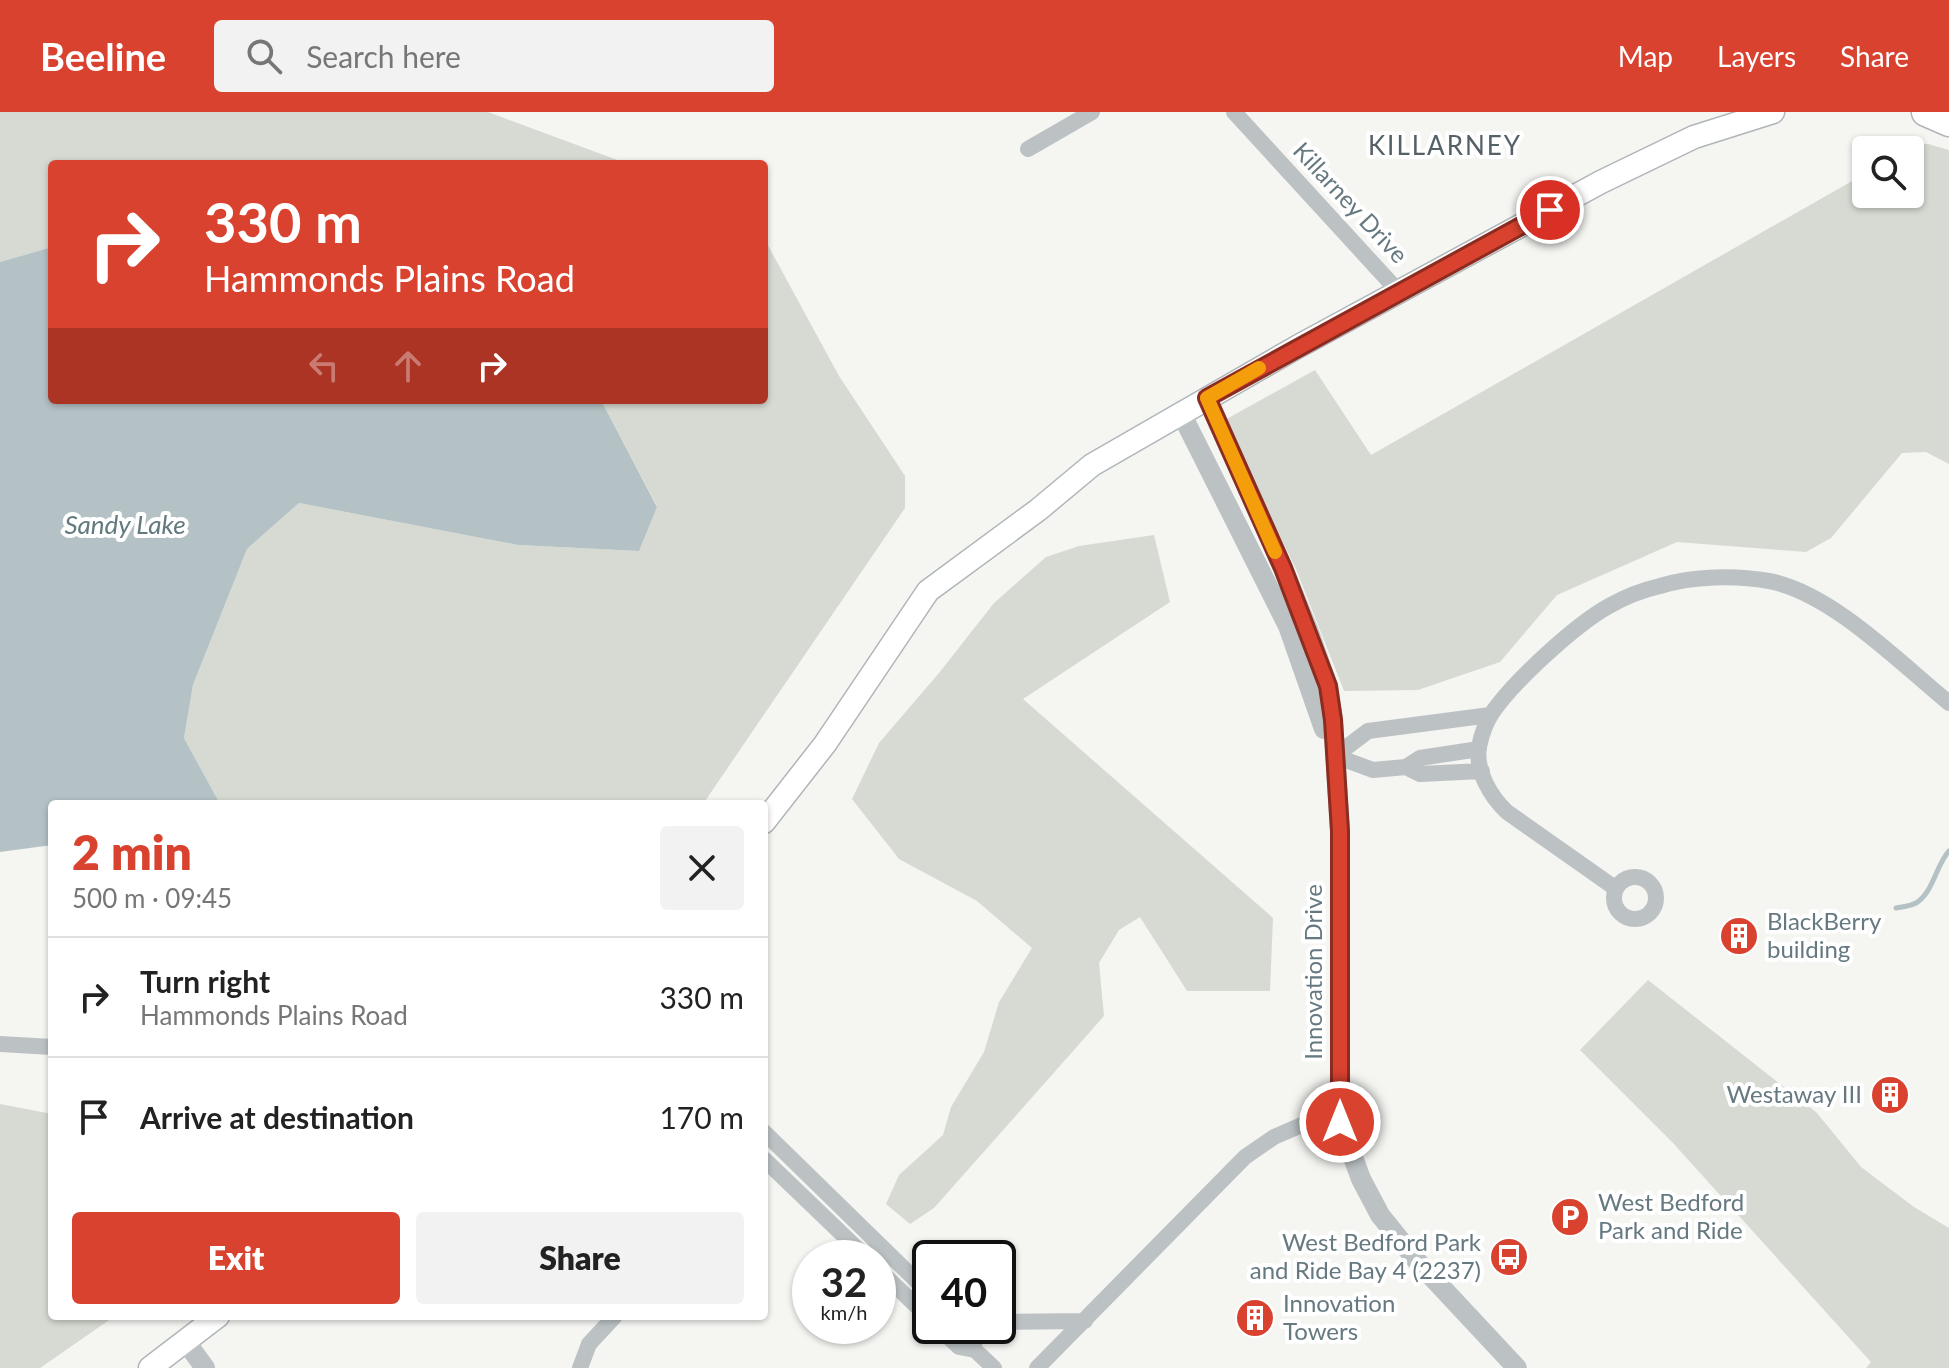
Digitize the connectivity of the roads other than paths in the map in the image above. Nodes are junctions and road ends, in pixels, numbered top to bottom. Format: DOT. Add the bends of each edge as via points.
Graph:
graph roads {
  1 [pos="1092,112"];
  2 [pos="1234,112"];
  3 [pos="1773,112"];
  4 [pos="1926,112"];
  5 [pos="1936,112"];
  6 [pos="1949,114"];
  7 [pos="1949,122"];
  8 [pos="1028,149"];
  9 [pos="1398,291"];
  10 [pos="1207,398"];
  11 [pos="1181,413"];
  12 [pos="1949,703"];
  13 [pos="1490,715"];
  14 [pos="1479,749"];
  15 [pos="1335,756"];
  16 [pos="1406,767"];
  17 [pos="1482,771"];
  18 [pos="768,817"];
  19 [pos="1615,888"];
  20 [pos="0,1044"];
  21 [pos="48,1047"];
  22 [pos="1340,1122"];
  23 [pos="768,1136"];
  24 [pos="779,1146"];
  25 [pos="768,1156"];
  26 [pos="768,1164"];
  27 [pos="848,1240"];
  28 [pos="912,1276"];
  29 [pos="896,1286"];
  30 [pos="912,1302"];
  31 [pos="213,1320"];
  32 [pos="611,1320"];
  33 [pos="1085,1321"];
  34 [pos="1016,1322"];
  35 [pos="186,1342"];
  36 [pos="956,1344"];
  37 [pos="974,1344"];
  38 [pos="975,1350"];
  39 [pos="150,1368"];
  40 [pos="205,1368"];
  41 [pos="580,1368"];
  42 [pos="994,1368"];
  43 [pos="1037,1368"];
  44 [pos="1517,1368"];
  1 -- 8 [label="street"];
  2 -- 9 [label="street, Killarney Drive"];
  3 -- 9 [label="main road" via="1694,137"];
  4 -- 7 [label="highway"];
  5 -- 6 [label="main road"];
  9 -- 10 [label="main road"];
  10 -- 11 [label="main road"];
  10 -- 15 [label="street, Innovation Drive" via="1309,632 1328,686"];
  11 -- 15 [label="street, Innovation Drive" via="1288,626"];
  11 -- 18 [label="main road" via="1092,465 928,591 825,744"];
  12 -- 13 [label="street" via="1816,598 1770,581 1716,577 1660,585 1609,606 1565,637"];
  13 -- 14 [label="street"];
  13 -- 15 [label="street" via="1368,731"];
  14 -- 16 [label="street" via="1420,758"];
  14 -- 17 [label="street"];
  15 -- 16 [label="street" via="1373,770"];
  15 -- 22 [label="street, Innovation Drive"];
  16 -- 17 [label="street" via="1420,774"];
  17 -- 19 [label="street" via="1491,797 1507,812"];
  20 -- 21 [label="street"];
  22 -- 33 [label="street" via="1304,1124 1245,1157"];
  22 -- 44 [label="street, Innovation Drive" via="1380,1215"];
  23 -- 24 [label="street"];
  24 -- 25 [label="street"];
  24 -- 28 [label="street"];
  26 -- 27 [label="street"];
  29 -- 30 [label="street"];
  31 -- 35 [label="main road"];
  32 -- 41 [label="street" via="589,1344"];
  33 -- 34 [label="street"];
  33 -- 43 [label="street"];
  35 -- 39 [label="main road"];
  35 -- 40 [label="street"];
  36 -- 38 [label="street"];
  37 -- 38 [label="street"];
  38 -- 42 [label="street"];
}
